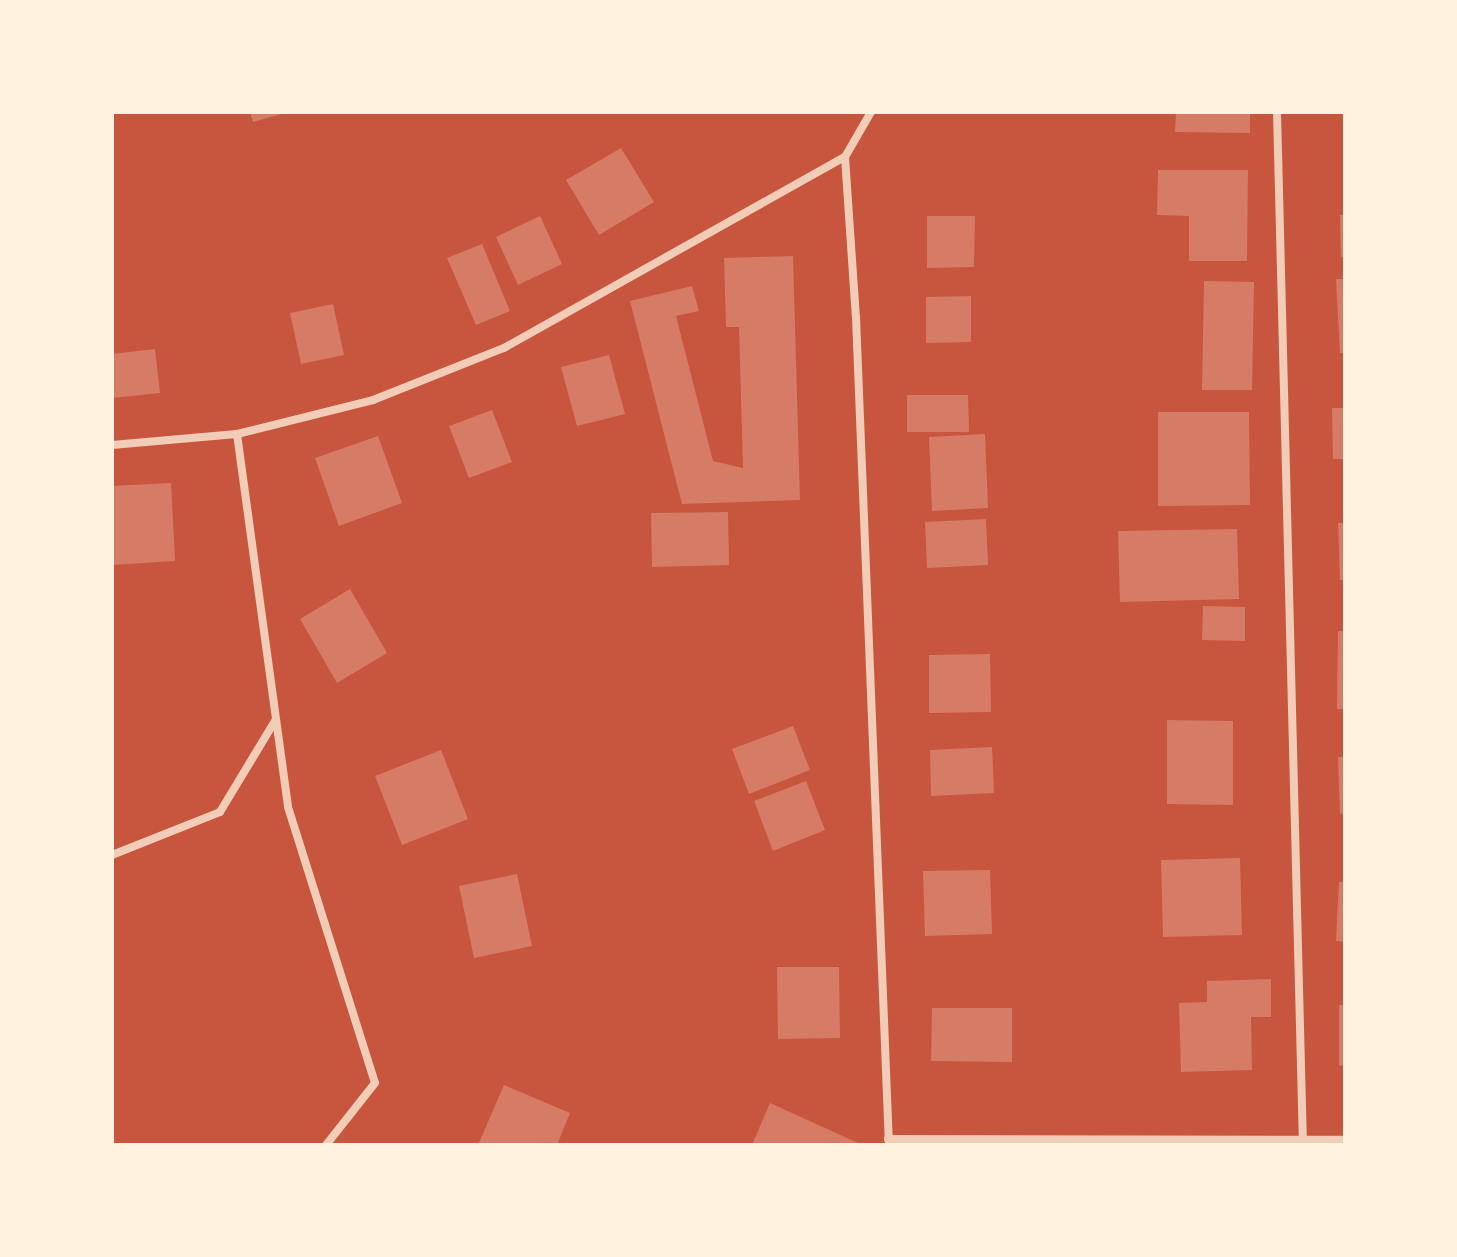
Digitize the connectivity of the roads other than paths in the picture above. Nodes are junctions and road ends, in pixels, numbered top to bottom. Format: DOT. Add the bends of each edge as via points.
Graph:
graph roads {
  1 [pos="871,112"];
  2 [pos="1277,112"];
  3 [pos="845,157"];
  4 [pos="237,434"];
  5 [pos="112,445"];
  6 [pos="276,720"];
  7 [pos="112,855"];
  8 [pos="1345,1140"];
  9 [pos="888,1142"];
  10 [pos="1303,1142"];
  11 [pos="326,1145"];
  1 -- 3 [label="street"];
  2 -- 10 [label="street"];
  3 -- 4 [label="street" via="504,348 373,400"];
  3 -- 9 [label="street" via="856,317"];
  4 -- 5 [label="street"];
  4 -- 6 [label="street"];
  6 -- 7 [label="street" via="220,812"];
  6 -- 11 [label="street" via="288,807 375,1083"];
  8 -- 10 [label="street"];
  9 -- 10 [label="street"];
}
